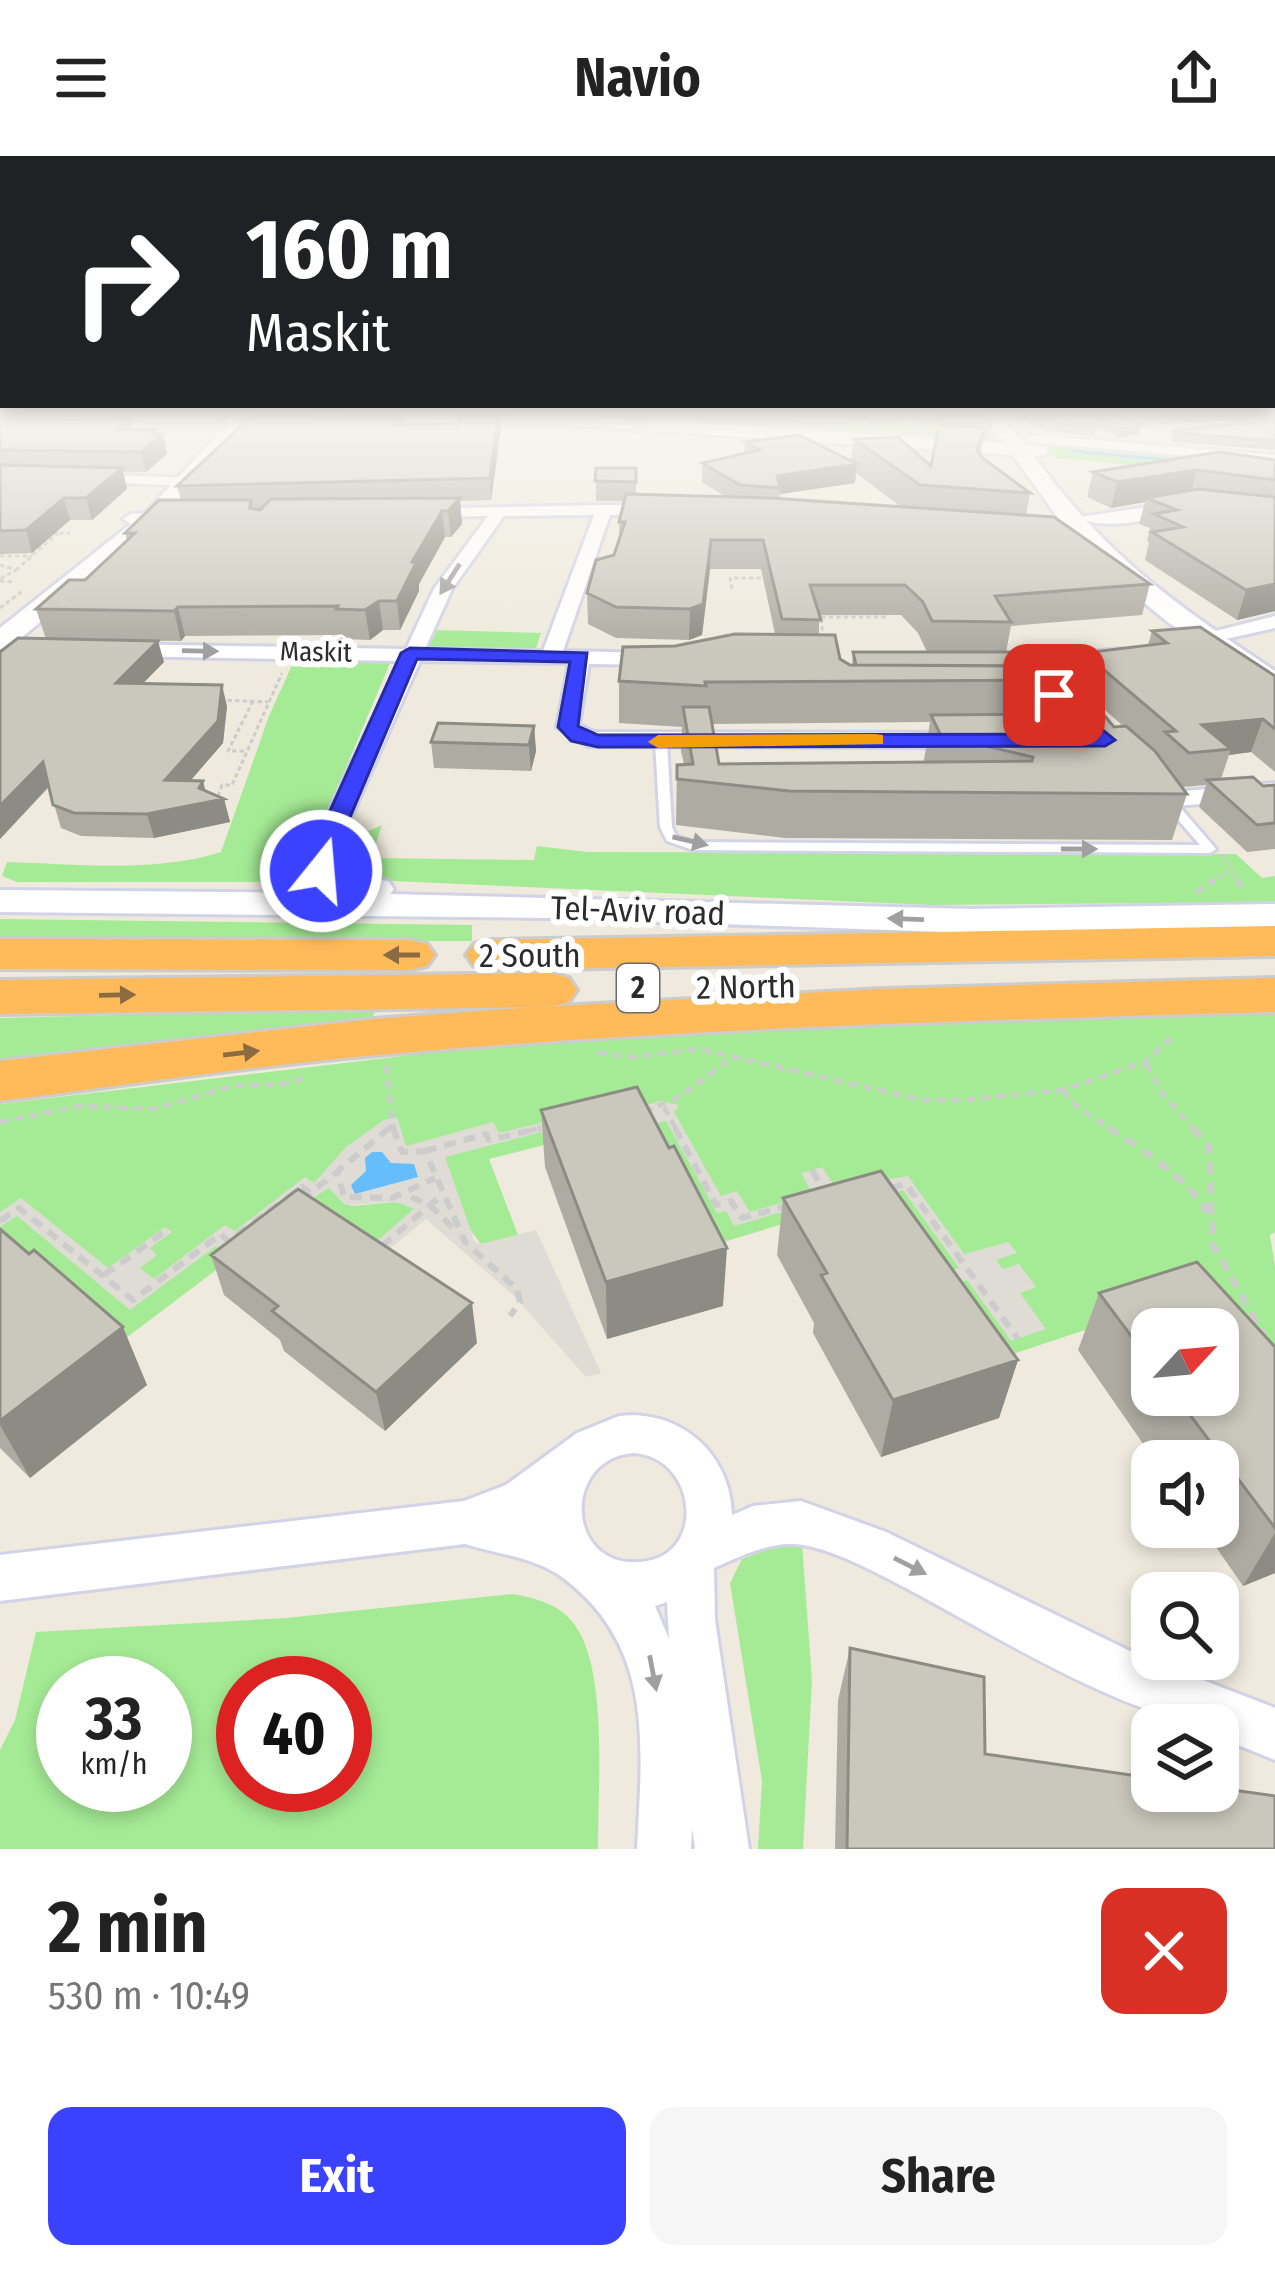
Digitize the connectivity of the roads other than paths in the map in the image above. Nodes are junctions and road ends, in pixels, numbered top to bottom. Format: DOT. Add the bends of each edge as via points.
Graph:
graph roads {
  1 [pos="166,494"];
  2 [pos="1052,494"];
  3 [pos="1191,505"];
  4 [pos="604,510"];
  5 [pos="671,510"];
  6 [pos="500,511"];
  7 [pos="391,512"];
  8 [pos="201,515"];
  9 [pos="143,518"];
  10 [pos="1077,532"];
  11 [pos="0,622"];
  12 [pos="1275,624"];
  13 [pos="1219,635"];
  14 [pos="10,644"];
  15 [pos="93,649"];
  16 [pos="410,653"];
  17 [pos="551,657"];
  18 [pos="580,657"];
  19 [pos="0,658"];
  20 [pos="691,659"];
  21 [pos="972,664"];
  22 [pos="1019,665"];
  23 [pos="1275,668"];
  24 [pos="1275,684"];
  25 [pos="1044,686"];
  26 [pos="991,740"];
  27 [pos="661,742"];
  28 [pos="1136,770"];
  29 [pos="1275,790"];
  30 [pos="1167,800"];
  31 [pos="323,851"];
  32 [pos="0,901"];
  33 [pos="1261,906"];
  34 [pos="549,907"];
  35 [pos="1275,941"];
  36 [pos="0,954"];
  37 [pos="1275,974"];
  38 [pos="1275,995"];
  39 [pos="0,997"];
  40 [pos="0,1081"];
  41 [pos="573,1463"];
  42 [pos="464,1523"];
  43 [pos="695,1557"];
  44 [pos="586,1567"];
  45 [pos="4,1580"];
  46 [pos="1275,1734"];
  47 [pos="664,1849"];
  48 [pos="722,1849"];
  1 -- 9 [label="street"];
  2 -- 10 [label="street"];
  3 -- 10 [label="street"];
  4 -- 5 [label="street"];
  4 -- 6 [label="street"];
  4 -- 17 [label="street"];
  6 -- 7 [label="street"];
  6 -- 16 [label="street, one-way" via="453,572"];
  8 -- 9 [label="street"];
  9 -- 11 [label="street"];
  9 -- 14 [label="street"];
  10 -- 13 [label="street" via="1124,575"];
  12 -- 13 [label="street"];
  13 -- 22 [label="street"];
  13 -- 23 [label="street"];
  13 -- 24 [label="street"];
  14 -- 19 [label="street"];
  15 -- 16 [label="street, Maskit, one-way"];
  16 -- 17 [label="street, Maskit"];
  16 -- 31 [label="street"];
  17 -- 18 [label="street, Maskit"];
  18 -- 20 [label="street, Maskit"];
  18 -- 27 [label="street" via="570,732"];
  21 -- 22 [label="street"];
  22 -- 25 [label="street"];
  26 -- 27 [label="street"];
  27 -- 30 [label="lane, one-way" via="666,827 671,838 694,846 1210,849"];
  28 -- 30 [label="street"];
  29 -- 30 [label="street"];
  31 -- 34 [label="street" via="321,871 341,886"];
  32 -- 34 [label="street, Tel-Aviv road"];
  33 -- 34 [label="street, Tel-Aviv road, one-way" via="972,921"];
  35 -- 36 [label="highway, 2 South / 2, one-way" via="670,955"];
  39 -- 37 [label="highway, 2 North / 2, one-way"];
  40 -- 38 [label="highway, one-way" via="520,1026"];
  41 -- 42 [label="street" via="522,1500"];
  41 -- 43 [label="street" via="624,1437 680,1449 711,1497 710,1531"];
  41 -- 44 [label="street" via="556,1516 562,1540"];
  42 -- 44 [label="street" via="529,1538"];
  42 -- 45 [label="street"];
  43 -- 44 [label="street" via="645,1583 620,1583"];
  43 -- 46 [label="street, one-way" via="743,1531 801,1523 897,1559 1123,1674"];
  43 -- 48 [label="street" via="691,1620"];
  44 -- 47 [label="street, one-way" via="632,1615 650,1657 664,1756"];
}
